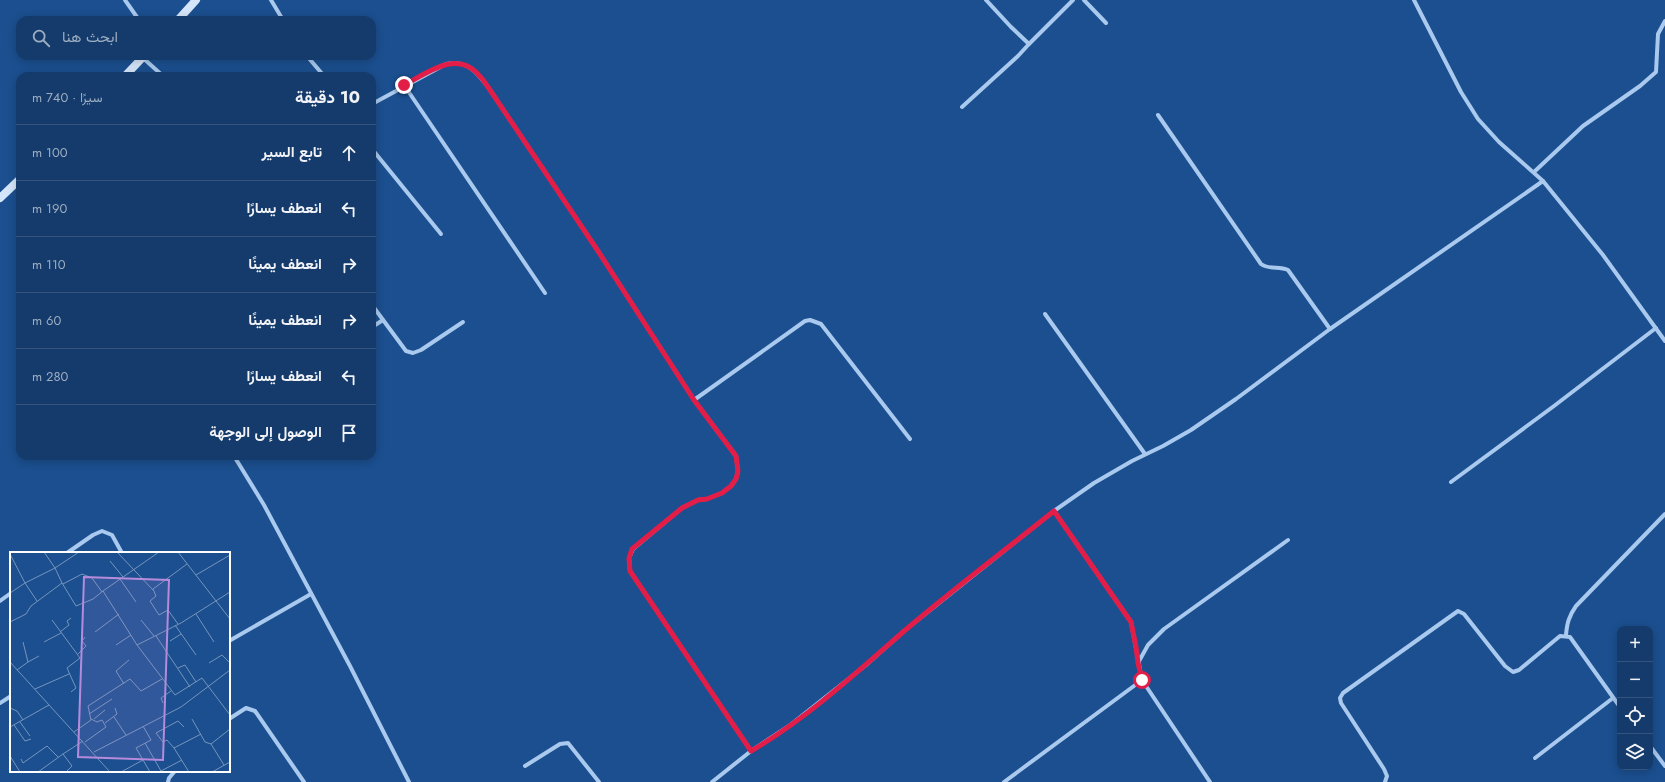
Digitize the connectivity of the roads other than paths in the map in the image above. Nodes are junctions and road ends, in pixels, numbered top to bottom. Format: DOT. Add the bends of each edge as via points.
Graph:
graph roads {
  1 [pos="125,0"];
  2 [pos="196,0"];
  3 [pos="271,0"];
  4 [pos="986,0"];
  5 [pos="1073,0"];
  6 [pos="1084,0"];
  7 [pos="1414,0"];
  8 [pos="136,16"];
  9 [pos="182,16"];
  10 [pos="281,16"];
  11 [pos="1665,21"];
  12 [pos="1106,23"];
  13 [pos="1029,44"];
  14 [pos="141,60"];
  15 [pos="147,60"];
  16 [pos="310,60"];
  17 [pos="129,72"];
  18 [pos="159,72"];
  19 [pos="321,72"];
  20 [pos="404,85"];
  21 [pos="376,102"];
  22 [pos="962,107"];
  23 [pos="1158,115"];
  24 [pos="376,154"];
  25 [pos="1534,172"];
  26 [pos="1543,181"];
  27 [pos="16,183"];
  28 [pos="0,198"];
  29 [pos="441,234"];
  30 [pos="545,293"];
  31 [pos="376,310"];
  32 [pos="1045,314"];
  33 [pos="383,320"];
  34 [pos="463,322"];
  35 [pos="376,324"];
  36 [pos="1656,328"];
  37 [pos="1330,329"];
  38 [pos="1665,341"];
  39 [pos="694,400"];
  40 [pos="910,439"];
  41 [pos="1145,454"];
  42 [pos="236,460"];
  43 [pos="1451,482"];
  44 [pos="1054,511"];
  45 [pos="1665,514"];
  46 [pos="1288,540"];
  47 [pos="68,552"];
  48 [pos="121,552"];
  49 [pos="10,594"];
  50 [pos="311,594"];
  51 [pos="0,601"];
  52 [pos="1566,635"];
  53 [pos="230,640"];
  54 [pos="1138,663"];
  55 [pos="1142,680"];
  56 [pos="10,697"];
  57 [pos="1613,698"];
  58 [pos="0,702"];
  59 [pos="1617,703"];
  60 [pos="230,718"];
  61 [pos="1653,750"];
  62 [pos="751,751"];
  63 [pos="1535,758"];
  64 [pos="525,766"];
  65 [pos="1665,766"];
  66 [pos="175,772"];
  67 [pos="168,782"];
  68 [pos="304,782"];
  69 [pos="409,782"];
  70 [pos="598,782"];
  71 [pos="712,782"];
  72 [pos="1004,782"];
  73 [pos="1210,782"];
  74 [pos="1385,782"];
  1 -- 8 [label="street"];
  2 -- 9 [label="main road"];
  3 -- 10 [label="street"];
  4 -- 13 [label="street"];
  5 -- 13 [label="street"];
  6 -- 12 [label="street"];
  7 -- 25 [label="street" via="1461,92 1478,119 1499,142"];
  11 -- 25 [label="street" via="1658,34 1656,72 1583,126"];
  13 -- 22 [label="street"];
  14 -- 17 [label="main road"];
  15 -- 18 [label="street"];
  16 -- 19 [label="street"];
  20 -- 21 [label="street"];
  20 -- 30 [label="street"];
  20 -- 39 [label="street" via="446,64 456,62 476,72 598,251"];
  23 -- 37 [label="street" via="1260,264 1288,270"];
  24 -- 29 [label="street"];
  25 -- 26 [label="street"];
  26 -- 36 [label="street" via="1603,255"];
  26 -- 37 [label="street"];
  27 -- 28 [label="main road"];
  31 -- 33 [label="street"];
  32 -- 41 [label="street"];
  33 -- 34 [label="street" via="406,351 414,352"];
  33 -- 35 [label="street"];
  36 -- 38 [label="street"];
  36 -- 43 [label="street"];
  37 -- 41 [label="street" via="1191,430"];
  39 -- 40 [label="street" via="805,321 810,320 821,324"];
  39 -- 62 [label="street" via="736,456 736,479 722,493 682,508 632,549 629,558 630,571"];
  41 -- 44 [label="street" via="1094,483"];
  42 -- 50 [label="street" via="264,505"];
  44 -- 54 [label="street" via="1131,622"];
  44 -- 62 [label="street" via="789,726"];
  45 -- 52 [label="street" via="1576,606 1567,624"];
  46 -- 54 [label="street" via="1164,629 1148,645"];
  47 -- 48 [label="street" via="102,531 112,535"];
  49 -- 51 [label="street"];
  50 -- 53 [label="street"];
  50 -- 69 [label="street"];
  52 -- 57 [label="street" via="1570,637"];
  52 -- 74 [label="street" via="1560,636 1519,670 1513,672 1505,666 1464,614 1458,611 1343,692 1341,703 1384,769 1387,776"];
  54 -- 55 [label="street"];
  55 -- 72 [label="street"];
  55 -- 73 [label="street"];
  56 -- 58 [label="street"];
  57 -- 59 [label="street"];
  57 -- 63 [label="street"];
  60 -- 68 [label="street" via="246,708 255,711"];
  61 -- 65 [label="street"];
  62 -- 71 [label="street"];
  64 -- 70 [label="street" via="560,744 568,743"];
  66 -- 67 [label="street"];
}
